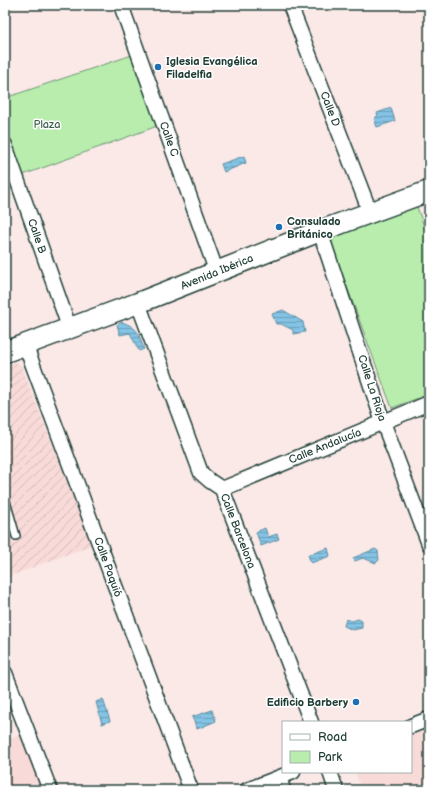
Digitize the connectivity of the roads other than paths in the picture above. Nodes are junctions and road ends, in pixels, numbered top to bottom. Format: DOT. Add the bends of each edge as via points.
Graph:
graph roads {
  1 [pos="121,5"];
  2 [pos="290,5"];
  3 [pos="5,145"];
  4 [pos="429,191"];
  5 [pos="370,212"];
  6 [pos="320,231"];
  7 [pos="217,273"];
  8 [pos="138,303"];
  9 [pos="69,327"];
  10 [pos="25,344"];
  11 [pos="5,352"];
  12 [pos="429,403"];
  13 [pos="383,422"];
  14 [pos="222,489"];
  15 [pos="5,498"];
  16 [pos="16,536"];
  17 [pos="429,544"];
  18 [pos="5,673"];
  19 [pos="429,719"];
  20 [pos="311,721"];
  21 [pos="412,726"];
  22 [pos="330,773"];
  23 [pos="288,774"];
  24 [pos="50,790"];
  25 [pos="191,790"];
  26 [pos="247,790"];
  27 [pos="287,790"];
  28 [pos="336,790"];
  1 -- 7 [label="street, Calle C"];
  2 -- 5 [label="street, Calle D"];
  3 -- 9 [label="street, Calle B"];
  4 -- 5 [label="street, Avenida Ibérica"];
  5 -- 6 [label="street, Avenida Ibérica"];
  6 -- 7 [label="street, Avenida Ibérica"];
  6 -- 13 [label="street, Calle La Rioja"];
  7 -- 8 [label="street, Avenida Ibérica"];
  8 -- 9 [label="street, Avenida Ibérica"];
  8 -- 14 [label="street, Calle Barcelona" via="201,472"];
  9 -- 10 [label="street, Avenida Ibérica"];
  10 -- 11 [label="street, Avenida Ibérica"];
  10 -- 25 [label="street, Calle Paquió"];
  12 -- 13 [label="street, Calle Andalucía"];
  13 -- 14 [label="street, Calle Andalucía"];
  13 -- 17 [label="street, Calle La Rioja"];
  14 -- 20 [label="street, Calle Barcelona"];
  15 -- 16 [label="lane"];
  18 -- 24 [label="street"];
  19 -- 21 [label="street"];
  22 -- 28 [label="street"];
  23 -- 26 [label="street"];
  23 -- 27 [label="lane"];
}
